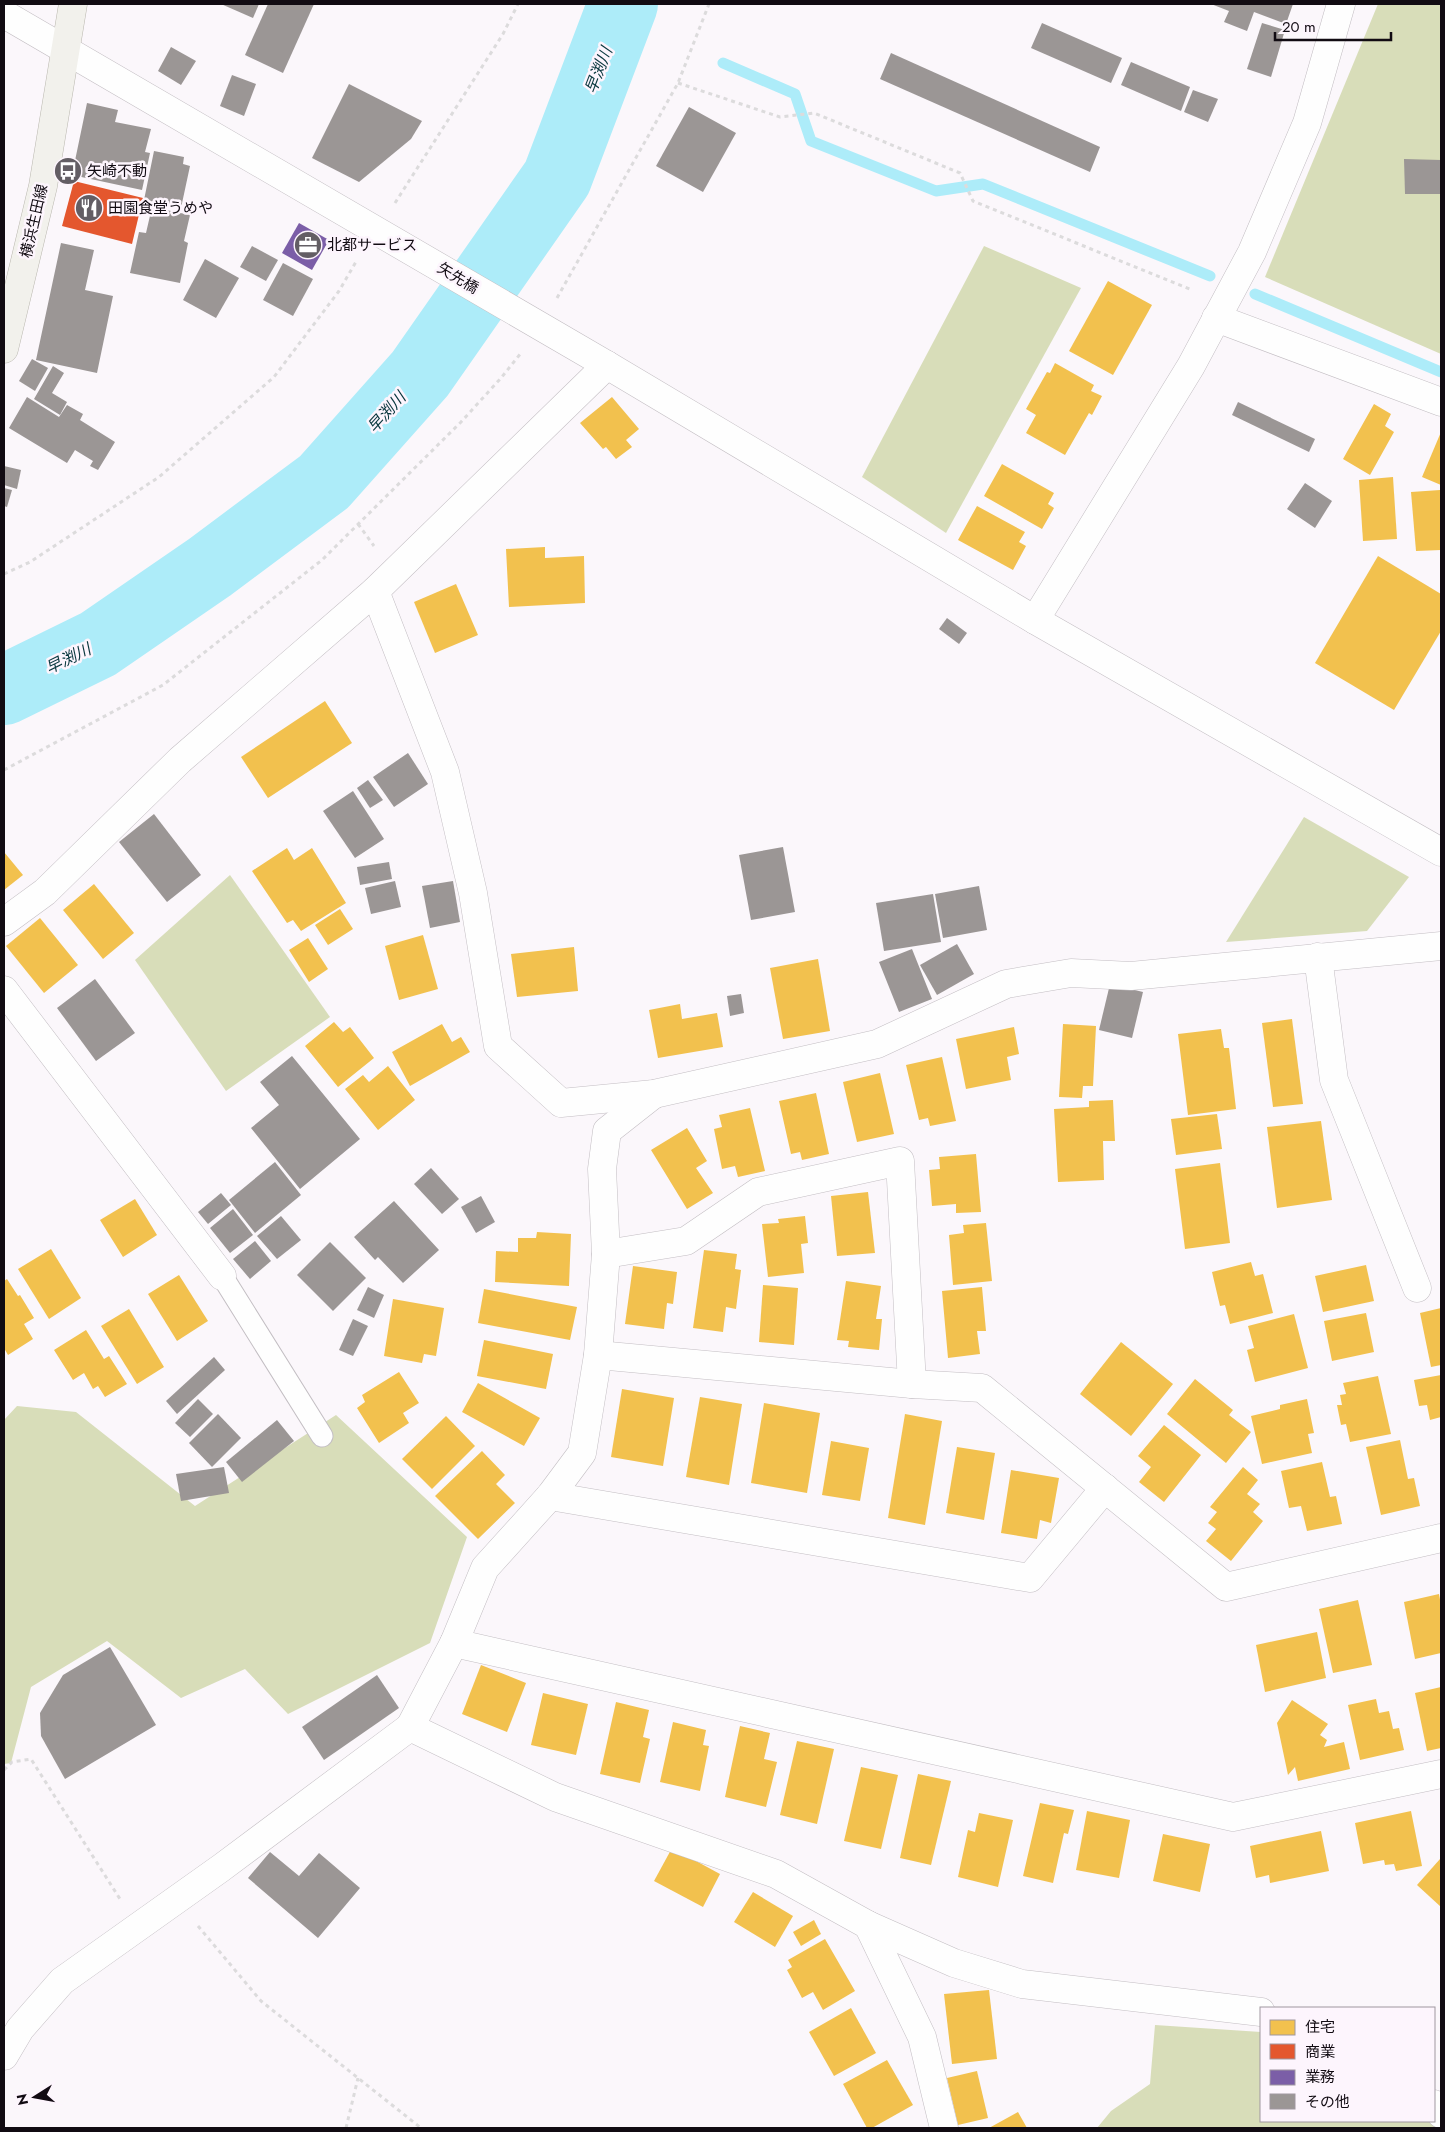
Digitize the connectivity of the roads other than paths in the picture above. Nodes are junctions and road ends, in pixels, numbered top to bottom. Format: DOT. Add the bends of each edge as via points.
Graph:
graph roads {
  1 [pos="74,4"];
  2 [pos="1341,4"];
  3 [pos="4,14"];
  4 [pos="67,52"];
  5 [pos="1220,311"];
  6 [pos="4,349"];
  7 [pos="607,365"];
  8 [pos="1441,402"];
  9 [pos="375,591"];
  10 [pos="1035,620"];
  11 [pos="1441,852"];
  12 [pos="4,922"];
  13 [pos="1441,946"];
  14 [pos="1318,957"];
  15 [pos="4,990"];
  16 [pos="654,1094"];
  17 [pos="606,1254"];
  18 [pos="222,1276"];
  19 [pos="1417,1288"];
  20 [pos="598,1355"];
  21 [pos="912,1384"];
  22 [pos="322,1436"];
  23 [pos="1104,1488"];
  24 [pos="550,1496"];
  25 [pos="1441,1538"];
  26 [pos="454,1643"];
  27 [pos="410,1728"];
  28 [pos="1441,1774"];
  29 [pos="868,1925"];
  30 [pos="1260,2012"];
  31 [pos="4,2056"];
  32 [pos="944,2128"];
  1 -- 4 [label="main road, 横浜生田線"];
  2 -- 5 [label="street" via="1307,123 1252,252"];
  3 -- 4 [label="street, 矢先橋"];
  4 -- 6 [label="main road, 横浜生田線" via="43,186"];
  4 -- 7 [label="street, 矢先橋" via="384,220 546,316"];
  5 -- 8 [label="street"];
  5 -- 10 [label="street" via="1191,366"];
  7 -- 9 [label="street"];
  7 -- 10 [label="street, 矢先橋"];
  9 -- 12 [label="street" via="180,760 45,892"];
  9 -- 16 [label="street" via="445,772 473,893 498,1046 561,1103"];
  10 -- 11 [label="street, 矢先橋"];
  13 -- 14 [label="street"];
  14 -- 16 [label="street" via="1131,976 1071,973 1006,984 877,1044"];
  14 -- 19 [label="street" via="1334,1080"];
  15 -- 18 [label="street"];
  16 -- 17 [label="street" via="607,1131 602,1169"];
  17 -- 20 [label="street"];
  17 -- 21 [label="street" via="686,1241 758,1192 900,1161"];
  18 -- 22 [label="lane"];
  20 -- 21 [label="street"];
  20 -- 24 [label="street" via="582,1453"];
  21 -- 23 [label="street" via="982,1388"];
  23 -- 24 [label="street" via="1030,1578"];
  23 -- 25 [label="street" via="1226,1587"];
  24 -- 26 [label="street" via="485,1568"];
  26 -- 27 [label="street"];
  26 -- 28 [label="street" via="1233,1818"];
  27 -- 29 [label="street" via="555,1797 776,1874"];
  27 -- 31 [label="street" via="62,1981 20,2029"];
  29 -- 30 [label="street" via="954,1962 1022,1984"];
  29 -- 32 [label="street" via="922,2037"];
}
